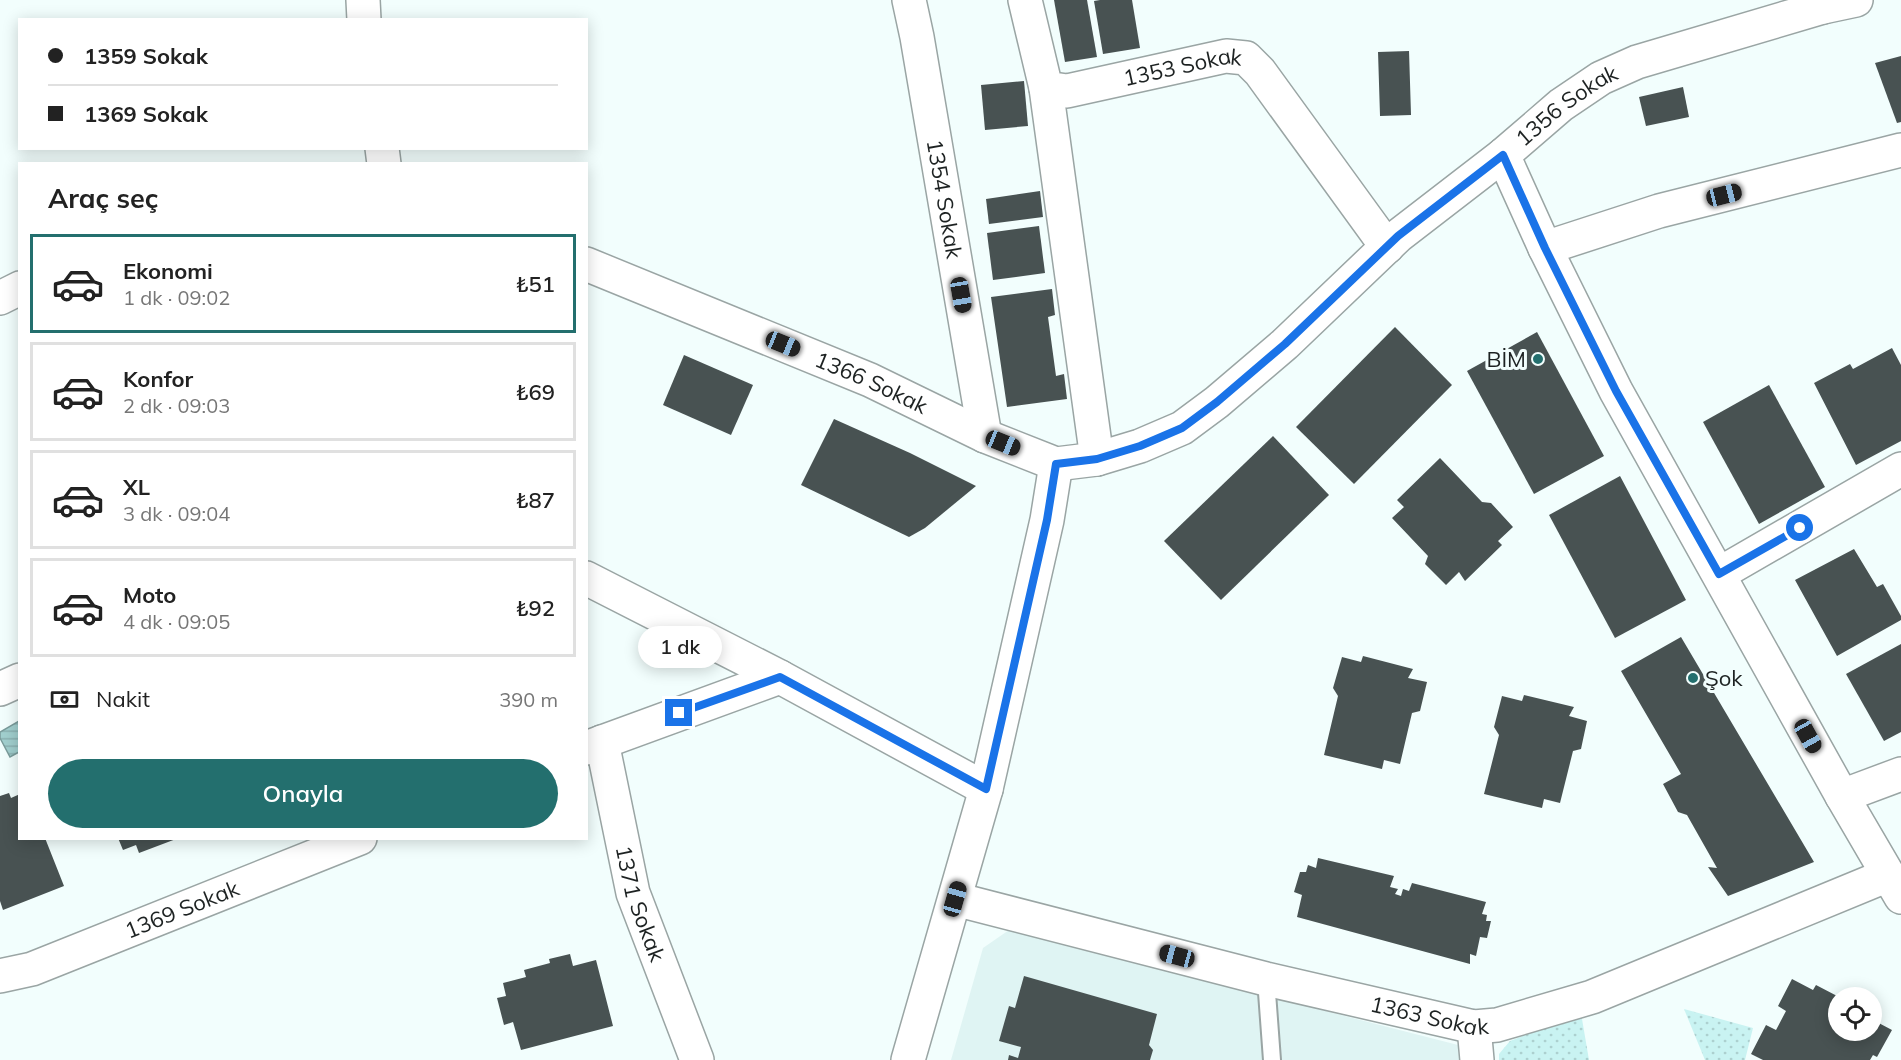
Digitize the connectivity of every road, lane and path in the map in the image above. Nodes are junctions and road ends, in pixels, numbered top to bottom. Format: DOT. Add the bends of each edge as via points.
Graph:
graph roads {
  1 [pos="363,0"];
  2 [pos="909,0"];
  3 [pos="1025,0"];
  4 [pos="1856,0"];
  5 [pos="1832,3"];
  6 [pos="1779,10"];
  7 [pos="364,18"];
  8 [pos="1046,88"];
  9 [pos="1901,150"];
  10 [pos="1503,155"];
  11 [pos="1387,247"];
  12 [pos="1545,248"];
  13 [pos="588,265"];
  14 [pos="18,289"];
  15 [pos="0,298"];
  16 [pos="985,436"];
  17 [pos="1097,459"];
  18 [pos="1056,464"];
  19 [pos="1901,470"];
  20 [pos="1719,574"];
  21 [pos="588,579"];
  22 [pos="780,677"];
  23 [pos="18,681"];
  24 [pos="0,689"];
  25 [pos="595,745"];
  26 [pos="1901,774"];
  27 [pos="986,789"];
  28 [pos="1842,796"];
  29 [pos="355,840"];
  30 [pos="1894,886"];
  31 [pos="955,899"];
  32 [pos="0,976"];
  33 [pos="1266,979"];
  34 [pos="1474,1028"];
  35 [pos="697,1060"];
  36 [pos="908,1060"];
  37 [pos="1272,1060"];
  38 [pos="1477,1060"];
  1 -- 7 [label="main road"];
  2 -- 16 [label="main road, 1354 Sokak"];
  3 -- 8 [label="main road"];
  4 -- 5 [label="main road, 1356 Sokak"];
  5 -- 6 [label="main road, 1356 Sokak"];
  6 -- 10 [label="main road, 1356 Sokak" via="1601,78 1561,105"];
  8 -- 11 [label="main road, 1353 Sokak" via="1067,91 1226,56 1246,58"];
  8 -- 17 [label="main road"];
  9 -- 12 [label="main road" via="1659,211"];
  10 -- 11 [label="main road, 1356 Sokak"];
  10 -- 12 [label="main road"];
  11 -- 17 [label="main road, 1356 Sokak" via="1285,344 1182,428"];
  12 -- 20 [label="main road" via="1616,391"];
  13 -- 16 [label="main road, 1366 Sokak" via="870,380"];
  14 -- 15 [label="main road"];
  16 -- 18 [label="main road, 1366 Sokak"];
  17 -- 18 [label="main road, 1356 Sokak"];
  18 -- 27 [label="main road"];
  19 -- 20 [label="main road"];
  20 -- 28 [label="main road"];
  21 -- 22 [label="main road"];
  22 -- 25 [label="main road"];
  22 -- 27 [label="main road"];
  23 -- 24 [label="main road"];
  25 -- 35 [label="main road, 1371 Sokak" via="633,892"];
  26 -- 28 [label="main road"];
  27 -- 31 [label="main road"];
  28 -- 30 [label="main road"];
  29 -- 32 [label="main road, 1369 Sokak" via="32,969"];
  30 -- 34 [label="main road, 1363 Sokak" via="1592,997"];
  31 -- 33 [label="main road, 1363 Sokak"];
  31 -- 36 [label="main road"];
  33 -- 34 [label="main road, 1363 Sokak"];
  33 -- 37 [label="lane"];
  34 -- 38 [label="main road"];
}
